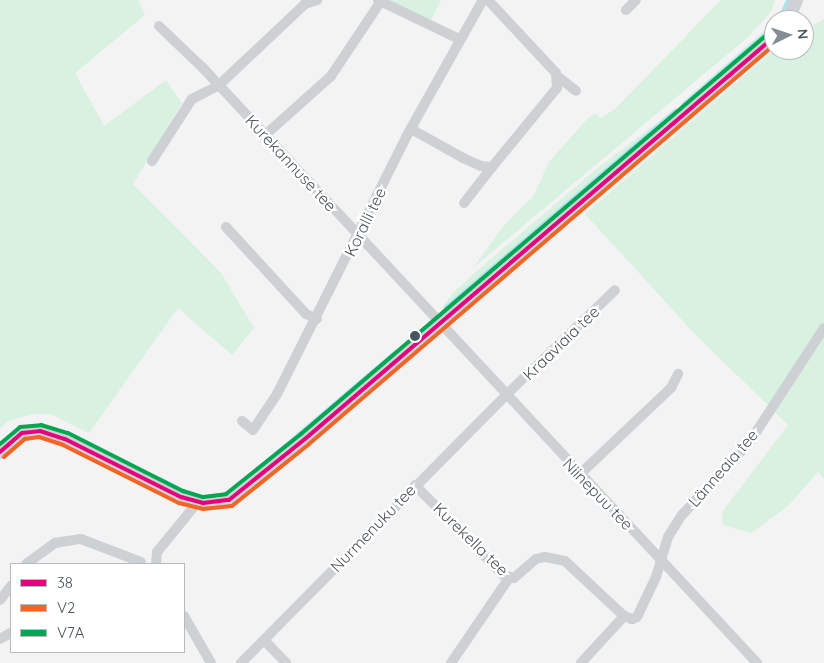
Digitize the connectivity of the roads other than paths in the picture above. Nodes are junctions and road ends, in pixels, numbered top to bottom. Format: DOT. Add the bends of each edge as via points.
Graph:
graph roads {
  1 [pos="317,0"];
  2 [pos="380,0"];
  3 [pos="483,0"];
  4 [pos="488,0"];
  5 [pos="636,0"];
  6 [pos="626,10"];
  7 [pos="159,26"];
  8 [pos="459,39"];
  9 [pos="764,46"];
  10 [pos="557,76"];
  11 [pos="219,85"];
  12 [pos="576,91"];
  13 [pos="411,129"];
  14 [pos="264,136"];
  15 [pos="152,161"];
  16 [pos="492,166"];
  17 [pos="464,203"];
  18 [pos="226,227"];
  19 [pos="358,234"];
  20 [pos="615,290"];
  21 [pos="317,318"];
  22 [pos="442,324"];
  23 [pos="824,328"];
  24 [pos="678,374"];
  25 [pos="506,395"];
  26 [pos="242,421"];
  27 [pos="0,452"];
  28 [pos="579,475"];
  29 [pos="415,485"];
  30 [pos="197,503"];
  31 [pos="660,559"];
  32 [pos="155,561"];
  33 [pos="27,563"];
  34 [pos="140,563"];
  35 [pos="509,578"];
  36 [pos="10,587"];
  37 [pos="0,600"];
  38 [pos="624,616"];
  39 [pos="185,618"];
  40 [pos="264,640"];
  41 [pos="209,663"];
  42 [pos="240,663"];
  43 [pos="286,663"];
  44 [pos="452,663"];
  45 [pos="581,663"];
  46 [pos="757,663"];
  1 -- 11 [label="street" via="304,4"];
  2 -- 8 [label="street"];
  2 -- 14 [label="street" via="331,76"];
  3 -- 8 [label="street, Koralli tee"];
  4 -- 10 [label="street"];
  5 -- 6 [label="street"];
  7 -- 11 [label="street, Kurekannuse tee"];
  8 -- 13 [label="street, Koralli tee"];
  9 -- 22 [label="street"];
  10 -- 12 [label="street"];
  10 -- 16 [label="street" via="557,88"];
  11 -- 14 [label="street, Kurekannuse tee"];
  11 -- 15 [label="street" via="186,105"];
  13 -- 16 [label="street" via="463,158 481,166"];
  13 -- 19 [label="street, Koralli tee"];
  14 -- 19 [label="street, Kurekannuse tee"];
  16 -- 17 [label="street"];
  18 -- 21 [label="street" via="306,314"];
  19 -- 21 [label="street, Koralli tee"];
  19 -- 22 [label="street, Kurekannuse tee"];
  20 -- 25 [label="street, Kraaviaia tee"];
  21 -- 26 [label="street, Koralli tee" via="260,422 253,430"];
  22 -- 25 [label="street, Niinepuu tee"];
  22 -- 30 [label="street" via="238,495 220,503"];
  23 -- 31 [label="street, Länneaia tee" via="749,443 682,515 668,537"];
  24 -- 28 [label="street" via="671,388"];
  25 -- 28 [label="street, Niinepuu tee"];
  25 -- 29 [label="street, Nurmenuku tee"];
  27 -- 30 [label="street" via="22,433 40,431 65,439"];
  28 -- 31 [label="street, Niinepuu tee"];
  29 -- 35 [label="street, Kurekella tee"];
  29 -- 40 [label="street, Nurmenuku tee"];
  30 -- 32 [label="street"];
  31 -- 38 [label="street, Länneaia tee" via="637,617"];
  31 -- 46 [label="street, Niinepuu tee"];
  32 -- 34 [label="street"];
  33 -- 34 [label="street" via="55,543 82,539"];
  35 -- 38 [label="street, Kurekella tee" via="514,578 536,559 552,557 565,561"];
  35 -- 44 [label="street"];
  36 -- 37 [label="street"];
  38 -- 45 [label="street"];
  39 -- 41 [label="street"];
  40 -- 42 [label="street, Nurmenuku tee"];
  40 -- 43 [label="street"];
}
